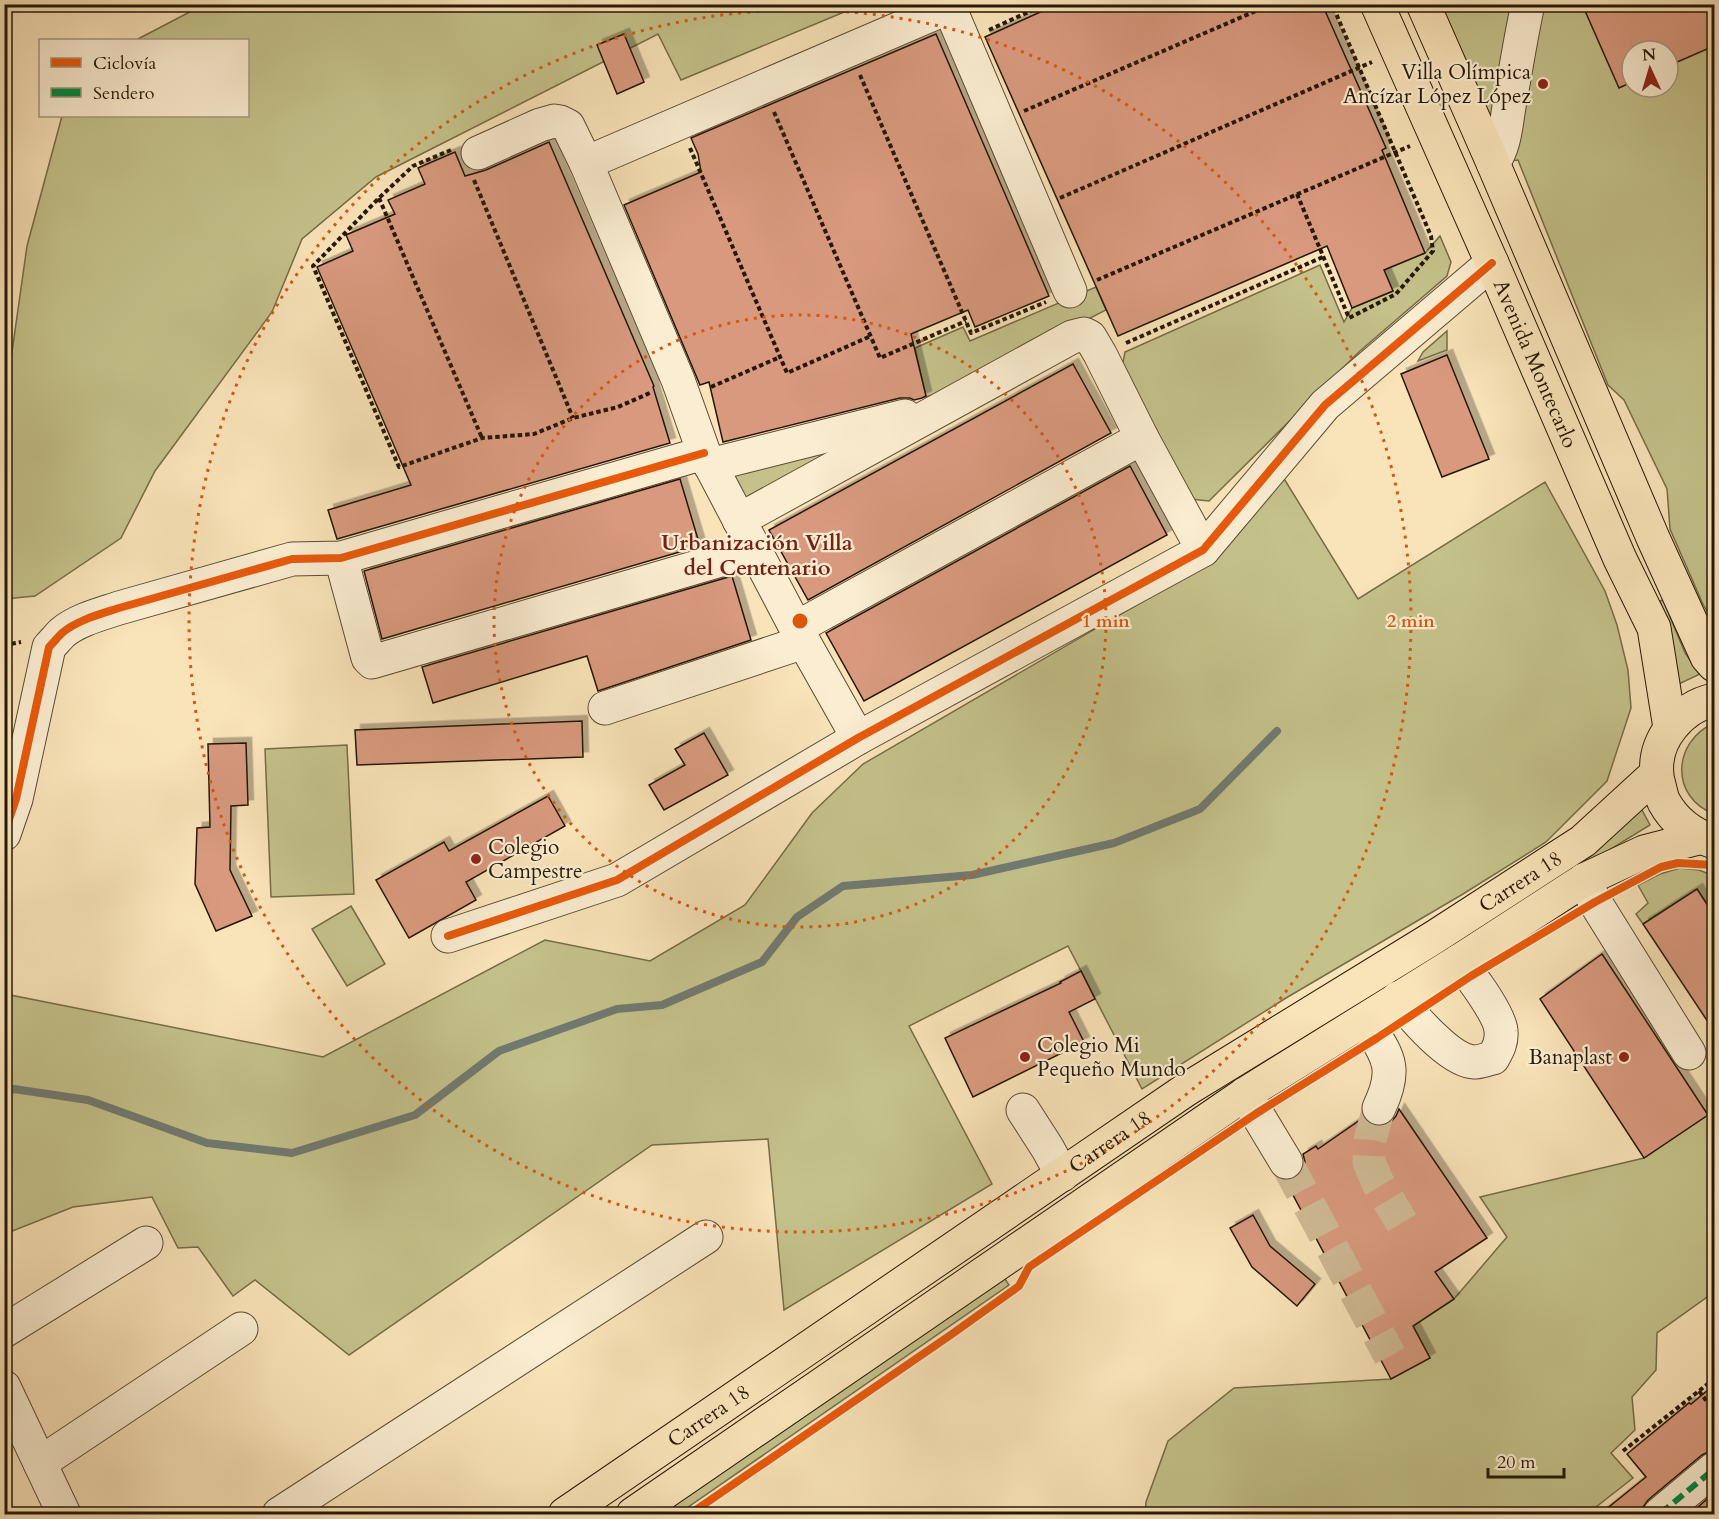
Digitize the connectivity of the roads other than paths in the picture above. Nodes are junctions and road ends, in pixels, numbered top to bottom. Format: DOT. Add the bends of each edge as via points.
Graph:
graph roads {
  1 [pos="1377,4"];
  2 [pos="1423,4"];
  3 [pos="1528,4"];
  4 [pos="951,5"];
  5 [pos="469,156"];
  6 [pos="586,163"];
  7 [pos="1493,163"];
  8 [pos="1492,263"];
  9 [pos="1070,291"];
  10 [pos="950,405"];
  11 [pos="1142,438"];
  12 [pos="707,459"];
  13 [pos="739,520"];
  14 [pos="755,550"];
  15 [pos="1203,550"];
  16 [pos="341,558"];
  17 [pos="800,635"];
  18 [pos="1714,665"];
  19 [pos="1714,700"];
  20 [pos="605,708"];
  21 [pos="1670,728"];
  22 [pos="858,738"];
  23 [pos="1656,774"];
  24 [pos="4,834"];
  25 [pos="1711,841"];
  26 [pos="1584,879"];
  27 [pos="448,936"];
  28 [pos="1459,961"];
  29 [pos="1398,998"];
  30 [pos="1365,1020"];
  31 [pos="1689,1053"];
  32 [pos="1245,1094"];
  33 [pos="1379,1108"];
  34 [pos="1023,1110"];
  35 [pos="1286,1162"];
  36 [pos="1062,1175"];
  37 [pos="706,1237"];
  38 [pos="146,1243"];
  39 [pos="241,1329"];
  40 [pos="4,1331"];
  41 [pos="4,1387"];
  42 [pos="39,1463"];
  43 [pos="1714,1469"];
  44 [pos="64,1515"];
  45 [pos="279,1515"];
  46 [pos="565,1515"];
  47 [pos="633,1515"];
  48 [pos="1660,1515"];
  1 -- 8 [label="main road, Avenida Montecarlo"];
  2 -- 7 [label="main road, Avenida Montecarlo"];
  3 -- 7 [label="street" via="1506,125"];
  4 -- 6 [label="street"];
  4 -- 9 [label="street"];
  5 -- 6 [label="street" via="554,121 568,126"];
  6 -- 12 [label="street" via="682,389"];
  7 -- 18 [label="main road, Avenida Montecarlo" via="1653,538"];
  8 -- 15 [label="street" via="1325,405"];
  8 -- 21 [label="main road, Avenida Montecarlo" via="1620,559 1654,628"];
  10 -- 11 [label="street" via="1084,334 1100,354"];
  10 -- 12 [label="street"];
  10 -- 13 [label="street"];
  11 -- 15 [label="street"];
  11 -- 17 [label="street"];
  12 -- 13 [label="street"];
  12 -- 16 [label="street"];
  13 -- 14 [label="street"];
  14 -- 16 [label="street" via="372,662"];
  14 -- 17 [label="street"];
  15 -- 22 [label="street"];
  16 -- 24 [label="street" via="292,559 119,608 63,632 49,647 16,799"];
  17 -- 20 [label="street"];
  17 -- 22 [label="street"];
  19 -- 21 [label="main road" via="1685,712"];
  21 -- 23 [label="main road" via="1659,750"];
  22 -- 27 [label="street" via="617,880"];
  23 -- 25 [label="main road" via="1663,801 1679,822"];
  23 -- 36 [label="main road, Carrera 18" via="1582,842 1187,1089"];
  25 -- 26 [label="main road, Carrera 18" via="1644,852"];
  26 -- 28 [label="main road, Carrera 18"];
  26 -- 31 [label="street"];
  28 -- 29 [label="main road, Carrera 18"];
  28 -- 29 [label="street" via="1483,994 1501,1029 1500,1047 1493,1058 1474,1062 1458,1058"];
  29 -- 30 [label="main road, Carrera 18"];
  30 -- 32 [label="main road, Carrera 18"];
  30 -- 33 [label="street" via="1390,1066 1390,1080"];
  32 -- 35 [label="street"];
  32 -- 47 [label="main road, Carrera 18"];
  34 -- 36 [label="street"];
  36 -- 46 [label="main road, Carrera 18"];
  37 -- 45 [label="street"];
  38 -- 40 [label="street"];
  39 -- 42 [label="street"];
  41 -- 42 [label="street"];
  42 -- 44 [label="street"];
  43 -- 48 [label="street"];
}
